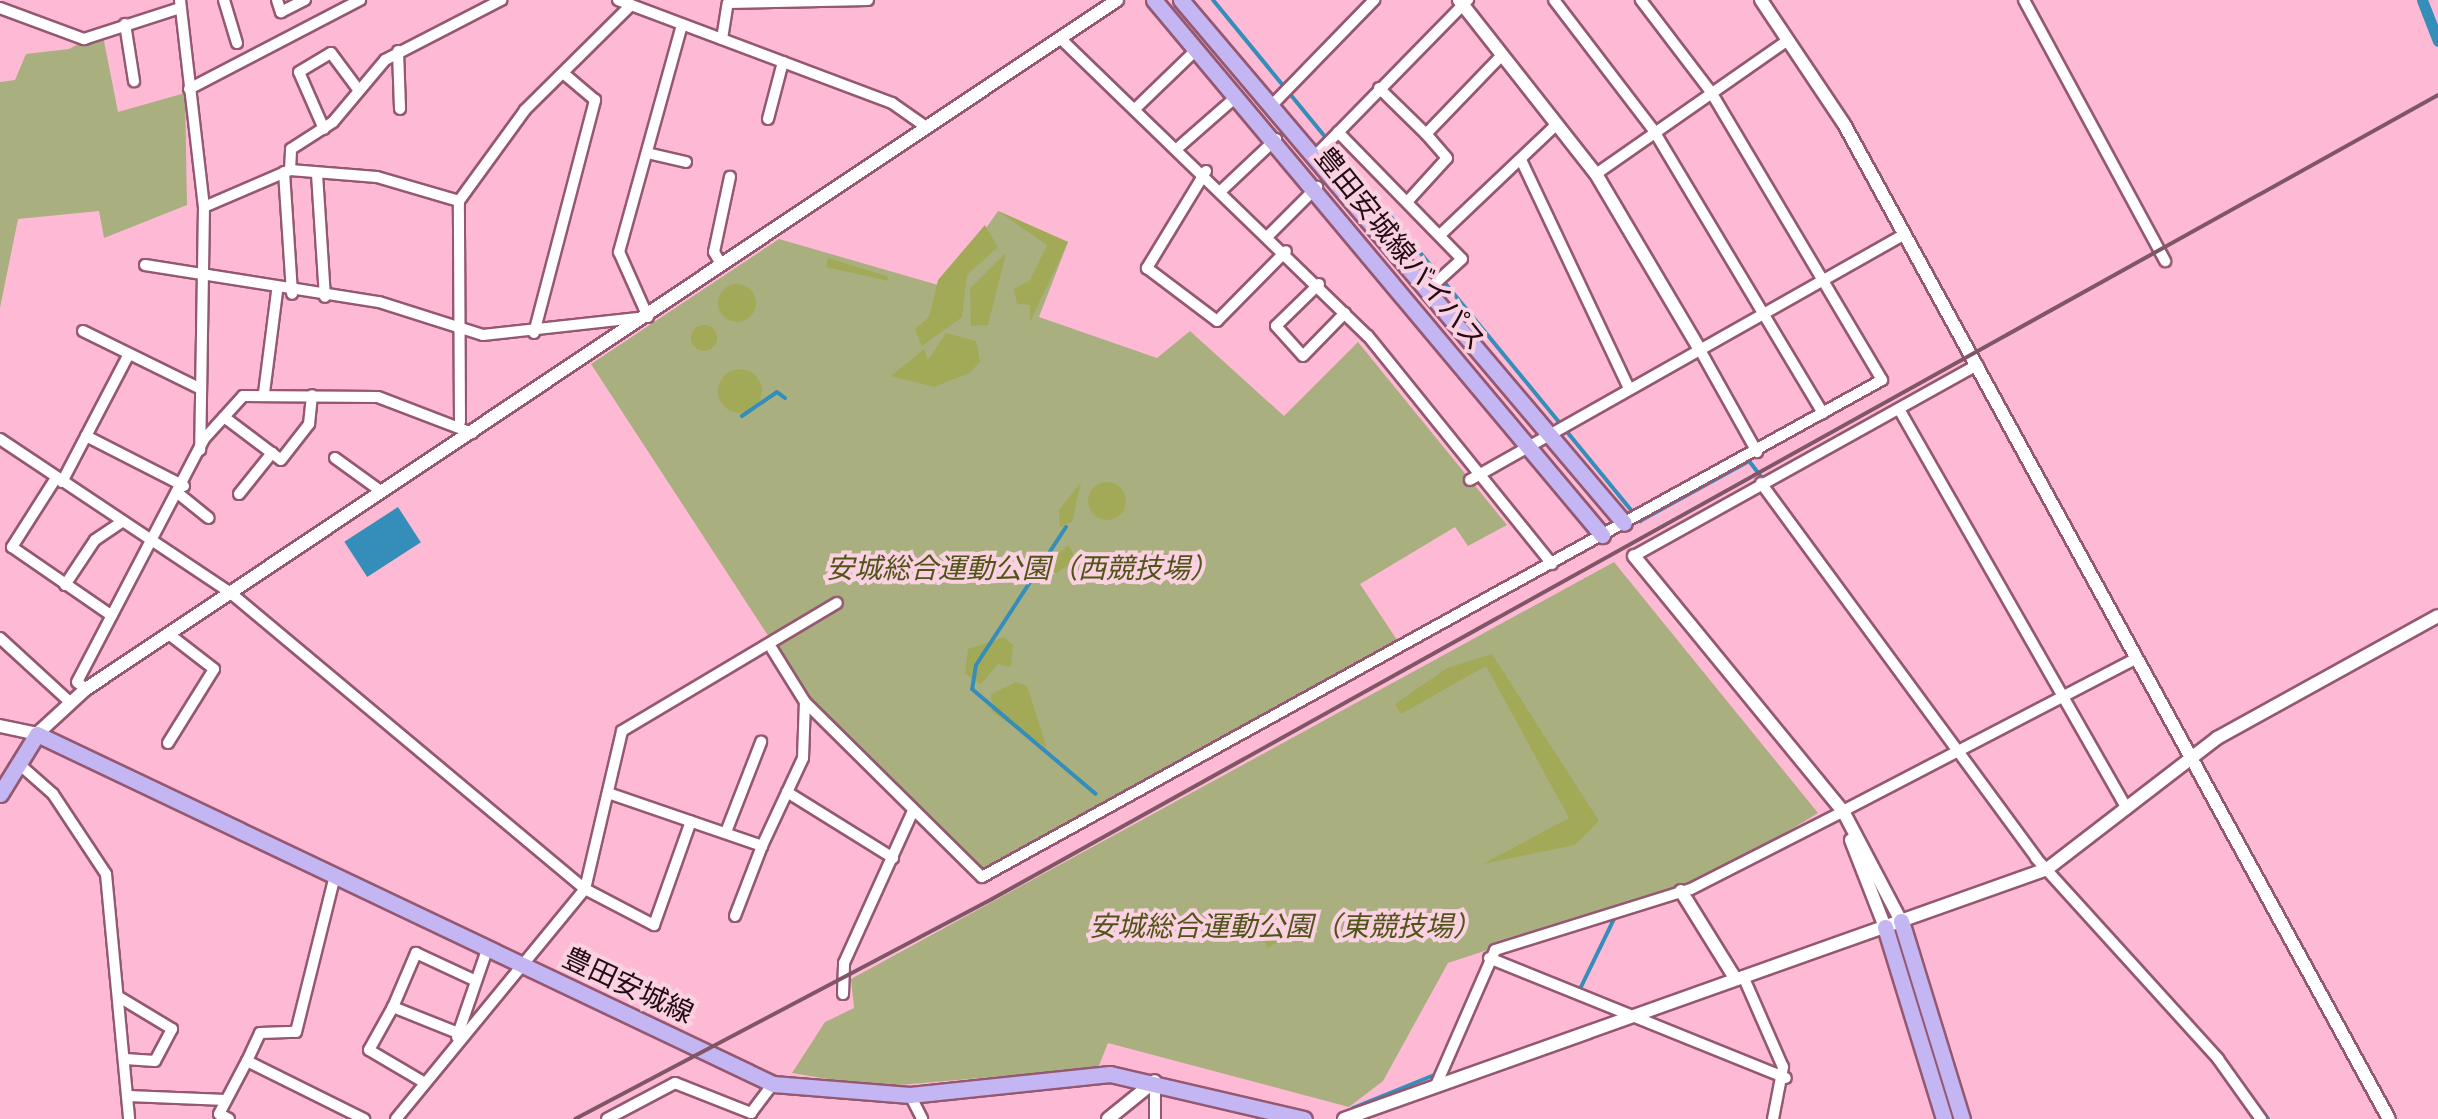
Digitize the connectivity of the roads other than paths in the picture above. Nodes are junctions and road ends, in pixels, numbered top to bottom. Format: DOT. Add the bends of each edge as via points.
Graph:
graph roads {
  1 [pos="224,0"];
  2 [pos="277,0"];
  3 [pos="305,0"];
  4 [pos="360,0"];
  5 [pos="501,0"];
  6 [pos="618,0"];
  7 [pos="868,0"];
  8 [pos="1117,0"];
  9 [pos="1154,0"];
  10 [pos="1181,0"];
  11 [pos="1374,0"];
  12 [pos="1554,0"];
  13 [pos="1641,0"];
  14 [pos="1762,0"];
  15 [pos="2024,0"];
  16 [pos="1463,2"];
  17 [pos="180,4"];
  18 [pos="631,5"];
  19 [pos="650,5"];
  20 [pos="0,8"];
  21 [pos="125,24"];
  22 [pos="682,25"];
  23 [pos="722,39"];
  24 [pos="1061,39"];
  25 [pos="1788,40"];
  26 [pos="237,43"];
  27 [pos="1197,50"];
  28 [pos="398,51"];
  29 [pos="1502,55"];
  30 [pos="783,62"];
  31 [pos="563,73"];
  32 [pos="134,81"];
  33 [pos="357,88"];
  34 [pos="1379,88"];
  35 [pos="189,89"];
  36 [pos="1711,92"];
  37 [pos="1236,98"];
  38 [pos="1274,103"];
  39 [pos="1137,107"];
  40 [pos="400,110"];
  41 [pos="768,119"];
  42 [pos="923,125"];
  43 [pos="1556,125"];
  44 [pos="324,128"];
  45 [pos="1654,131"];
  46 [pos="1338,132"];
  47 [pos="1426,134"];
  48 [pos="1277,138"];
  49 [pos="1180,146"];
  50 [pos="647,152"];
  51 [pos="1315,156"];
  52 [pos="686,162"];
  53 [pos="1522,162"];
  54 [pos="287,171"];
  55 [pos="1206,171"];
  56 [pos="316,174"];
  57 [pos="1596,174"];
  58 [pos="730,177"];
  59 [pos="1317,186"];
  60 [pos="1222,189"];
  61 [pos="459,201"];
  62 [pos="1407,202"];
  63 [pos="204,207"];
  64 [pos="1904,234"];
  65 [pos="1440,236"];
  66 [pos="1266,237"];
  67 [pos="1286,252"];
  68 [pos="2165,261"];
  69 [pos="721,264"];
  70 [pos="145,265"];
  71 [pos="198,279"];
  72 [pos="1825,280"];
  73 [pos="1318,284"];
  74 [pos="1430,289"];
  75 [pos="276,292"];
  76 [pos="292,294"];
  77 [pos="324,297"];
  78 [pos="1760,308"];
  79 [pos="1346,313"];
  80 [pos="648,317"];
  81 [pos="464,328"];
  82 [pos="83,331"];
  83 [pos="534,333"];
  84 [pos="1700,350"];
  85 [pos="129,354"];
  86 [pos="1977,365"];
  87 [pos="197,387"];
  88 [pos="1630,388"];
  89 [pos="264,393"];
  90 [pos="312,395"];
  91 [pos="1899,408"];
  92 [pos="1823,413"];
  93 [pos="224,417"];
  94 [pos="460,422"];
  95 [pos="472,432"];
  96 [pos="1547,432"];
  97 [pos="86,436"];
  98 [pos="0,439"];
  99 [pos="1526,441"];
  100 [pos="200,451"];
  101 [pos="1758,452"];
  102 [pos="272,453"];
  103 [pos="335,458"];
  104 [pos="1480,469"];
  105 [pos="59,480"];
  106 [pos="1470,480"];
  107 [pos="1761,484"];
  108 [pos="182,490"];
  109 [pos="382,492"];
  110 [pos="239,494"];
  111 [pos="209,518"];
  112 [pos="122,522"];
  113 [pos="1624,523"];
  114 [pos="1602,535"];
  115 [pos="151,542"];
  116 [pos="1634,556"];
  117 [pos="1552,564"];
  118 [pos="65,585"];
  119 [pos="232,594"];
  120 [pos="837,604"];
  121 [pos="112,616"];
  122 [pos="2438,616"];
  123 [pos="170,635"];
  124 [pos="0,638"];
  125 [pos="772,649"];
  126 [pos="2132,660"];
  127 [pos="86,690"];
  128 [pos="2063,697"];
  129 [pos="805,702"];
  130 [pos="71,703"];
  131 [pos="0,726"];
  132 [pos="37,734"];
  133 [pos="168,742"];
  134 [pos="762,742"];
  135 [pos="1958,751"];
  136 [pos="2186,761"];
  137 [pos="19,764"];
  138 [pos="787,792"];
  139 [pos="0,794"];
  140 [pos="611,794"];
  141 [pos="2127,808"];
  142 [pos="912,811"];
  143 [pos="1840,813"];
  144 [pos="691,821"];
  145 [pos="726,832"];
  146 [pos="762,846"];
  147 [pos="893,858"];
  148 [pos="2046,868"];
  149 [pos="334,874"];
  150 [pos="1683,888"];
  151 [pos="585,889"];
  152 [pos="735,916"];
  153 [pos="1901,921"];
  154 [pos="1885,927"];
  155 [pos="488,947"];
  156 [pos="1488,958"];
  157 [pos="524,964"];
  158 [pos="1739,977"];
  159 [pos="474,980"];
  160 [pos="844,994"];
  161 [pos="119,997"];
  162 [pos="393,1008"];
  163 [pos="1628,1016"];
  164 [pos="457,1036"];
  165 [pos="125,1059"];
  166 [pos="248,1062"];
  167 [pos="1786,1078"];
  168 [pos="1154,1081"];
  169 [pos="425,1084"];
  170 [pos="773,1084"];
  171 [pos="1437,1084"];
  172 [pos="910,1095"];
  173 [pos="128,1096"];
  174 [pos="226,1100"];
  175 [pos="221,1118"];
  176 [pos="128,1119"];
  177 [pos="364,1119"];
  178 [pos="396,1119"];
  179 [pos="608,1119"];
  180 [pos="922,1119"];
  181 [pos="1108,1119"];
  182 [pos="1156,1119"];
  183 [pos="1304,1119"];
  184 [pos="1344,1119"];
  185 [pos="1773,1119"];
  186 [pos="1944,1119"];
  187 [pos="1962,1119"];
  188 [pos="2261,1119"];
  189 [pos="2388,1119"];
  1 -- 26 [label="street"];
  2 -- 3 [label="street" via="282,12"];
  4 -- 35 [label="street"];
  5 -- 28 [label="street"];
  6 -- 18 [label="street"];
  7 -- 23 [label="street" via="728,3"];
  8 -- 24 [label="street"];
  9 -- 27 [label="main road, 豊田安城線バイパス"];
  10 -- 38 [label="main road, 豊田安城線バイパス"];
  11 -- 38 [label="street"];
  12 -- 45 [label="street"];
  13 -- 36 [label="street"];
  14 -- 25 [label="street"];
  15 -- 68 [label="street"];
  16 -- 29 [label="street"];
  16 -- 34 [label="street"];
  17 -- 21 [label="street"];
  17 -- 35 [label="street"];
  18 -- 19 [label="street"];
  18 -- 31 [label="street"];
  19 -- 22 [label="street"];
  20 -- 21 [label="street" via="84,39"];
  21 -- 32 [label="street"];
  22 -- 23 [label="street"];
  22 -- 50 [label="street"];
  23 -- 30 [label="street"];
  24 -- 39 [label="street"];
  24 -- 42 [label="street"];
  25 -- 36 [label="street"];
  25 -- 64 [label="street"];
  27 -- 37 [label="main road, 豊田安城線バイパス"];
  27 -- 39 [label="street"];
  28 -- 33 [label="street"];
  28 -- 40 [label="street"];
  29 -- 43 [label="street"];
  29 -- 47 [label="street"];
  30 -- 41 [label="street"];
  30 -- 42 [label="street" via="892,103"];
  31 -- 61 [label="street"];
  31 -- 83 [label="street" via="594,100"];
  33 -- 44 [label="street"];
  33 -- 44 [label="street" via="331,53 299,72"];
  34 -- 46 [label="street"];
  34 -- 47 [label="street"];
  35 -- 63 [label="street"];
  36 -- 45 [label="street"];
  36 -- 72 [label="street"];
  37 -- 48 [label="main road, 豊田安城線バイパス"];
  37 -- 49 [label="street"];
  38 -- 51 [label="main road, 豊田安城線バイパス"];
  39 -- 49 [label="street"];
  42 -- 69 [label="street"];
  43 -- 53 [label="street"];
  43 -- 57 [label="street"];
  44 -- 54 [label="street" via="291,149"];
  45 -- 57 [label="street"];
  45 -- 78 [label="street"];
  46 -- 51 [label="street"];
  46 -- 62 [label="street"];
  47 -- 62 [label="street" via="1447,158"];
  48 -- 59 [label="main road, 豊田安城線バイパス"];
  48 -- 60 [label="street"];
  49 -- 55 [label="street"];
  50 -- 52 [label="street"];
  50 -- 80 [label="street" via="620,252"];
  51 -- 74 [label="main road, 豊田安城線バイパス"];
  53 -- 65 [label="street"];
  53 -- 88 [label="street"];
  54 -- 56 [label="street"];
  54 -- 63 [label="street"];
  54 -- 76 [label="street"];
  55 -- 60 [label="street"];
  55 -- 67 [label="street" via="1147,268 1217,321"];
  56 -- 61 [label="street" via="377,177"];
  56 -- 77 [label="street"];
  57 -- 84 [label="street"];
  58 -- 69 [label="street" via="714,252"];
  59 -- 66 [label="street"];
  59 -- 99 [label="main road, 豊田安城線バイパス"];
  60 -- 66 [label="street"];
  61 -- 81 [label="street"];
  62 -- 65 [label="street"];
  63 -- 71 [label="street"];
  64 -- 72 [label="street"];
  64 -- 86 [label="street"];
  65 -- 74 [label="street" via="1462,258"];
  66 -- 67 [label="street"];
  67 -- 73 [label="street"];
  69 -- 80 [label="street"];
  70 -- 71 [label="street"];
  71 -- 75 [label="street"];
  71 -- 87 [label="street"];
  72 -- 78 [label="street"];
  72 -- 92 [label="street" via="1882,380"];
  73 -- 79 [label="street"];
  73 -- 79 [label="street" via="1276,326 1302,356"];
  74 -- 96 [label="main road, 豊田安城線バイパス"];
  75 -- 76 [label="street"];
  75 -- 89 [label="street"];
  76 -- 77 [label="street"];
  77 -- 81 [label="street" via="379,302"];
  78 -- 84 [label="street"];
  78 -- 92 [label="street"];
  79 -- 104 [label="street"];
  80 -- 83 [label="street"];
  80 -- 95 [label="street"];
  81 -- 83 [label="street"];
  81 -- 94 [label="street"];
  82 -- 85 [label="street"];
  84 -- 88 [label="street"];
  84 -- 101 [label="street"];
  85 -- 87 [label="street"];
  85 -- 97 [label="street"];
  86 -- 91 [label="street"];
  86 -- 126 [label="street"];
  87 -- 100 [label="street"];
  88 -- 96 [label="street"];
  89 -- 90 [label="street"];
  89 -- 93 [label="street" via="243,396"];
  90 -- 94 [label="street" via="378,397"];
  90 -- 102 [label="street" via="309,424 281,460"];
  91 -- 107 [label="street"];
  91 -- 128 [label="street"];
  92 -- 101 [label="street"];
  93 -- 100 [label="street"];
  93 -- 102 [label="street"];
  94 -- 95 [label="street"];
  95 -- 109 [label="street"];
  96 -- 99 [label="street"];
  96 -- 113 [label="main road, 豊田安城線バイパス"];
  97 -- 105 [label="street"];
  97 -- 108 [label="street"];
  98 -- 105 [label="street"];
  99 -- 104 [label="street"];
  99 -- 114 [label="main road, 豊田安城線バイパス"];
  100 -- 108 [label="street"];
  101 -- 113 [label="street"];
  102 -- 110 [label="street"];
  103 -- 109 [label="street"];
  104 -- 106 [label="street"];
  104 -- 117 [label="street"];
  105 -- 112 [label="street"];
  105 -- 118 [label="street" via="12,547"];
  107 -- 116 [label="street"];
  107 -- 135 [label="street"];
  108 -- 111 [label="street"];
  108 -- 115 [label="street"];
  109 -- 119 [label="street"];
  112 -- 115 [label="street"];
  112 -- 118 [label="street" via="95,540"];
  113 -- 114 [label="street"];
  114 -- 117 [label="street"];
  115 -- 119 [label="street"];
  115 -- 121 [label="street"];
  116 -- 143 [label="street"];
  117 -- 142 [label="street" via="982,877"];
  118 -- 121 [label="street"];
  119 -- 123 [label="street"];
  119 -- 151 [label="street"];
  120 -- 125 [label="street"];
  121 -- 127 [label="street" via="77,682"];
  122 -- 136 [label="street"];
  123 -- 127 [label="street"];
  123 -- 133 [label="street" via="214,669"];
  124 -- 130 [label="street"];
  125 -- 129 [label="street"];
  125 -- 140 [label="street" via="622,731"];
  126 -- 128 [label="street"];
  126 -- 136 [label="street"];
  127 -- 130 [label="street"];
  128 -- 135 [label="street"];
  128 -- 141 [label="street"];
  129 -- 138 [label="street" via="803,758"];
  129 -- 142 [label="street"];
  130 -- 132 [label="street"];
  131 -- 132 [label="street"];
  132 -- 137 [label="main road"];
  132 -- 149 [label="main road, 豊田安城線"];
  134 -- 145 [label="street"];
  135 -- 143 [label="street"];
  135 -- 148 [label="street"];
  136 -- 141 [label="street"];
  136 -- 189 [label="street"];
  137 -- 139 [label="main road"];
  137 -- 161 [label="street" via="53,794 106,874"];
  138 -- 146 [label="street"];
  138 -- 147 [label="street"];
  140 -- 144 [label="street"];
  140 -- 151 [label="street"];
  141 -- 148 [label="street"];
  142 -- 147 [label="street"];
  143 -- 150 [label="street"];
  143 -- 153 [label="street"];
  143 -- 154 [label="street"];
  144 -- 145 [label="street"];
  144 -- 151 [label="street" via="654,925"];
  145 -- 146 [label="street"];
  146 -- 152 [label="street"];
  147 -- 160 [label="street" via="844,963"];
  148 -- 153 [label="street"];
  148 -- 188 [label="street"];
  149 -- 155 [label="main road, 豊田安城線"];
  149 -- 166 [label="street" via="296,1032 260,1034"];
  150 -- 156 [label="street"];
  150 -- 158 [label="street"];
  151 -- 157 [label="street"];
  153 -- 154 [label="street"];
  153 -- 187 [label="main road"];
  154 -- 158 [label="street"];
  154 -- 186 [label="main road"];
  155 -- 157 [label="main road, 豊田安城線"];
  155 -- 159 [label="street"];
  156 -- 163 [label="street"];
  156 -- 171 [label="street"];
  157 -- 164 [label="street"];
  157 -- 170 [label="main road, 豊田安城線"];
  158 -- 163 [label="street"];
  158 -- 167 [label="street"];
  159 -- 162 [label="street" via="416,953"];
  159 -- 164 [label="street"];
  161 -- 165 [label="street"];
  161 -- 165 [label="street" via="172,1029 155,1061"];
  162 -- 164 [label="street"];
  162 -- 169 [label="street" via="370,1050 374,1060"];
  163 -- 167 [label="street"];
  163 -- 171 [label="street"];
  164 -- 169 [label="street"];
  165 -- 173 [label="street"];
  166 -- 174 [label="street"];
  166 -- 177 [label="street"];
  167 -- 185 [label="street"];
  168 -- 172 [label="main road, 豊田安城線" via="1110,1074"];
  168 -- 181 [label="street"];
  168 -- 182 [label="street"];
  168 -- 183 [label="main road, 豊田安城線"];
  169 -- 178 [label="street"];
  170 -- 172 [label="main road, 豊田安城線"];
  170 -- 179 [label="street" via="752,1112 675,1083"];
  171 -- 184 [label="street"];
  172 -- 180 [label="street"];
  173 -- 174 [label="street"];
  173 -- 176 [label="street"];
  174 -- 175 [label="street"];
}
